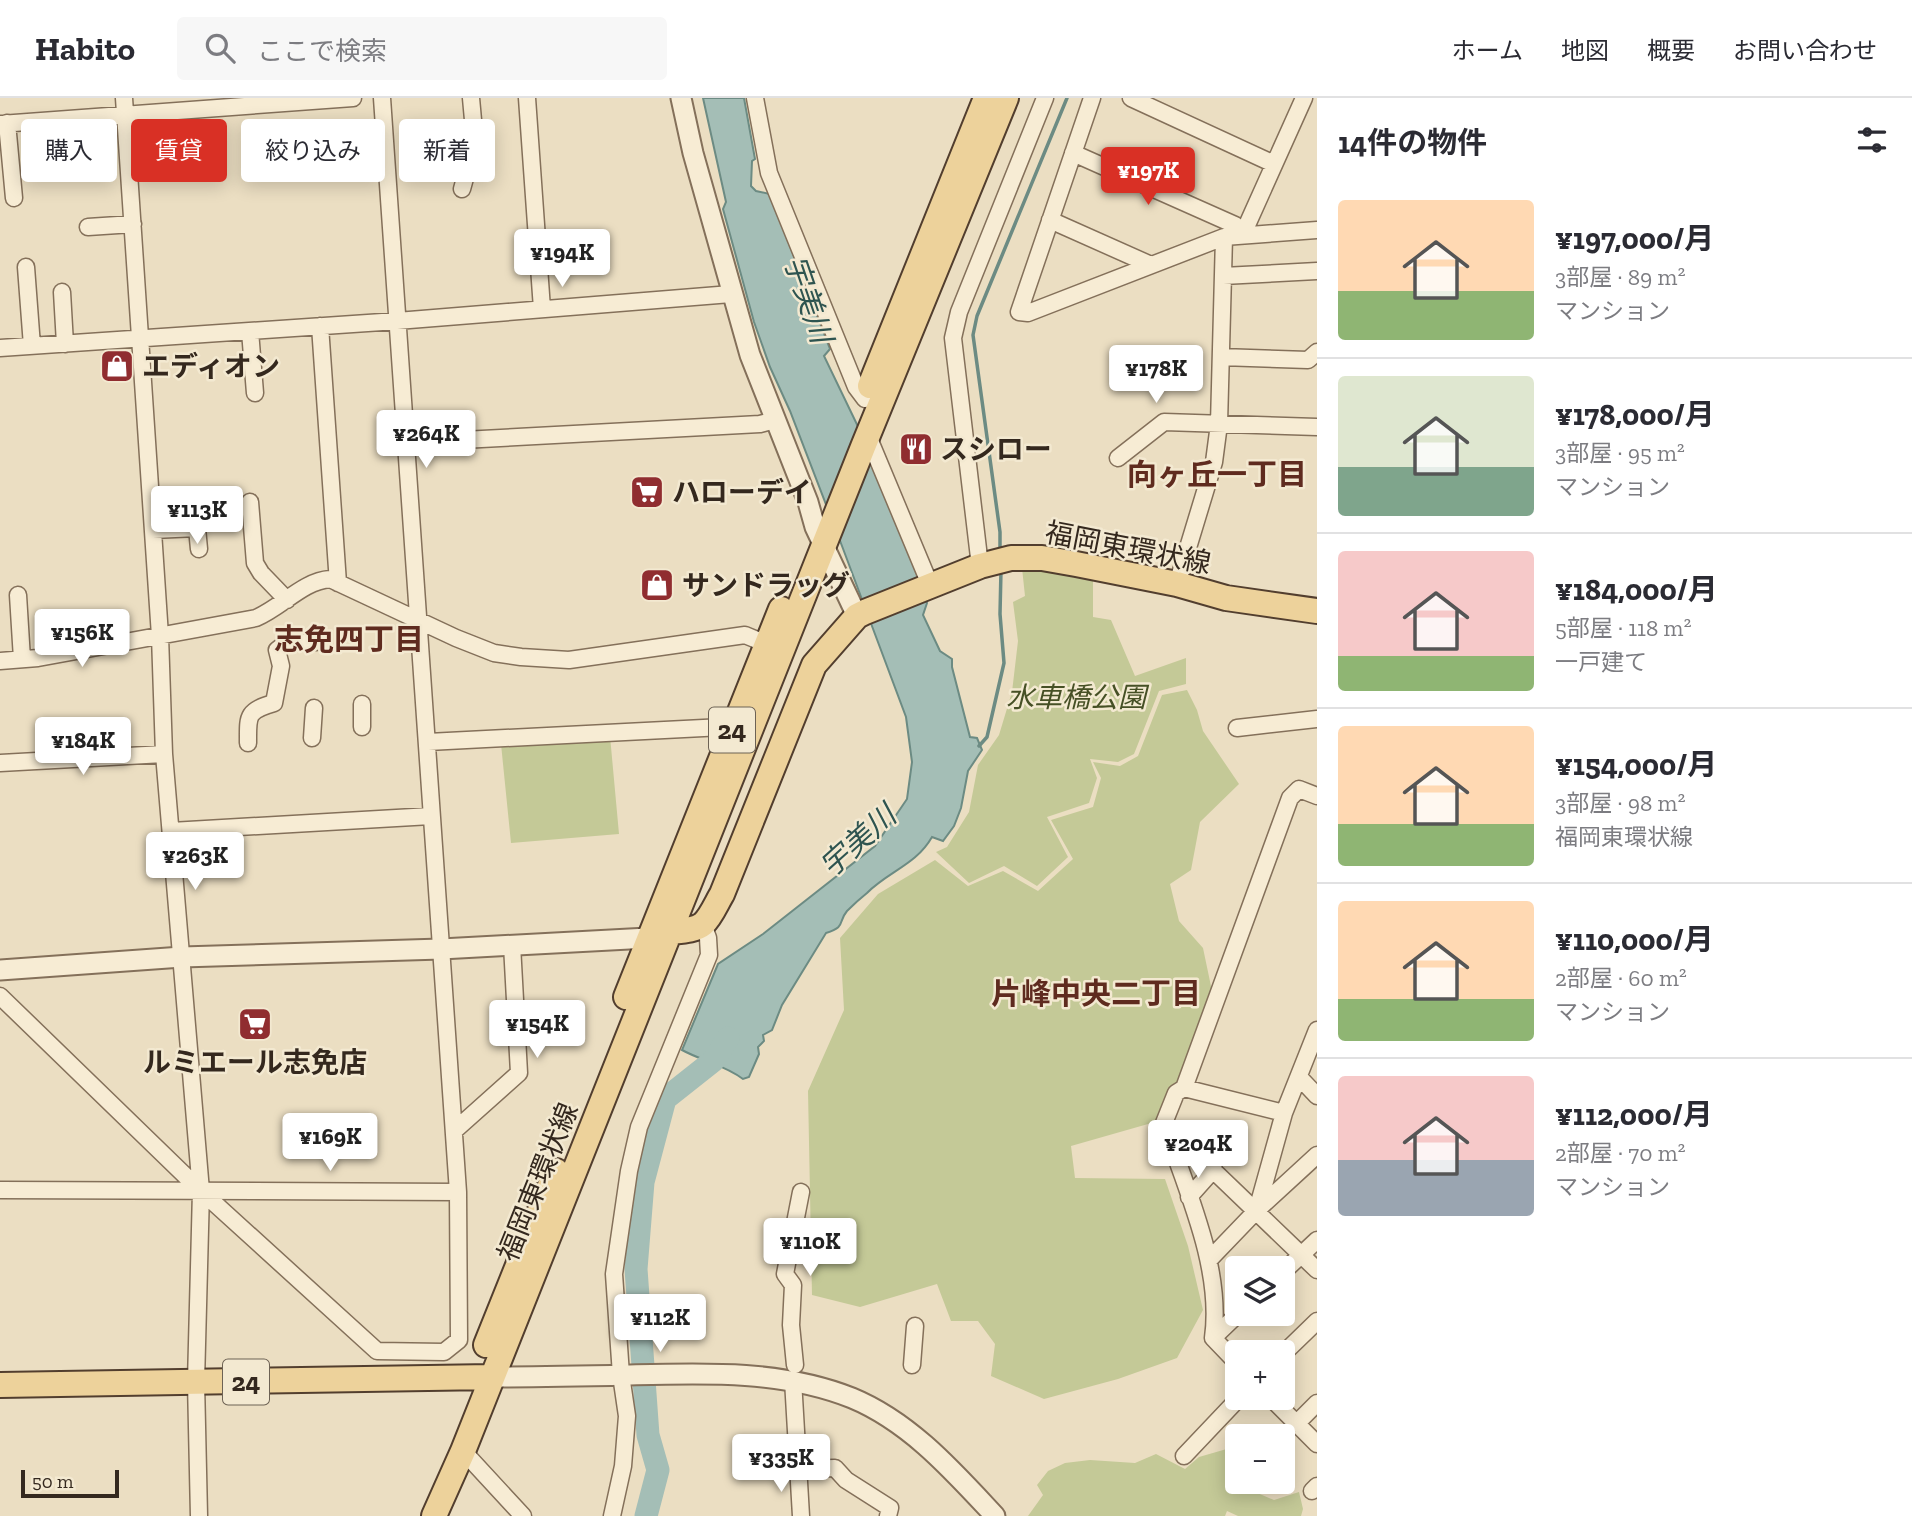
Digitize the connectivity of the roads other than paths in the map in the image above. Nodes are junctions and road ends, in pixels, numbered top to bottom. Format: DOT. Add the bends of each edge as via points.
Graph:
graph roads {
  1 [pos="353,98"];
  2 [pos="382,98"];
  3 [pos="471,98"];
  4 [pos="527,98"];
  5 [pos="681,98"];
  6 [pos="755,98"];
  7 [pos="986,98"];
  8 [pos="1006,98"];
  9 [pos="1045,98"];
  10 [pos="1092,98"];
  11 [pos="1130,98"];
  12 [pos="1306,101"];
  13 [pos="124,106"];
  14 [pos="3,124"];
  15 [pos="1073,153"];
  16 [pos="1273,164"];
  17 [pos="463,189"];
  18 [pos="14,198"];
  19 [pos="1050,220"];
  20 [pos="133,224"];
  21 [pos="88,227"];
  22 [pos="1317,230"];
  23 [pos="1243,234"];
  24 [pos="1224,237"];
  25 [pos="1151,265"];
  26 [pos="26,267"];
  27 [pos="1317,271"];
  28 [pos="1223,276"];
  29 [pos="62,292"];
  30 [pos="731,294"];
  31 [pos="542,309"];
  32 [pos="397,321"];
  33 [pos="320,326"];
  34 [pos="250,331"];
  35 [pos="141,339"];
  36 [pos="65,344"];
  37 [pos="32,346"];
  38 [pos="0,348"];
  39 [pos="1317,352"];
  40 [pos="1221,357"];
  41 [pos="255,393"];
  42 [pos="775,420"];
  43 [pos="1219,424"];
  44 [pos="863,426"];
  45 [pos="1317,427"];
  46 [pos="406,443"];
  47 [pos="1118,458"];
  48 [pos="250,502"];
  49 [pos="153,530"];
  50 [pos="820,535"];
  51 [pos="199,549"];
  52 [pos="984,566"];
  53 [pos="338,583"];
  54 [pos="1177,584"];
  55 [pos="928,588"];
  56 [pos="18,595"];
  57 [pos="287,600"];
  58 [pos="1317,611"];
  59 [pos="861,614"];
  60 [pos="419,621"];
  61 [pos="160,636"];
  62 [pos="316,642"];
  63 [pos="767,645"];
  64 [pos="22,659"];
  65 [pos="0,661"];
  66 [pos="362,704"];
  67 [pos="314,708"];
  68 [pos="1317,719"];
  69 [pos="362,727"];
  70 [pos="1237,728"];
  71 [pos="732,730"];
  72 [pos="312,738"];
  73 [pos="428,742"];
  74 [pos="248,743"];
  75 [pos="164,754"];
  76 [pos="0,763"];
  77 [pos="1317,796"];
  78 [pos="431,816"];
  79 [pos="171,831"];
  80 [pos="703,924"];
  81 [pos="659,934"];
  82 [pos="512,945"];
  83 [pos="440,949"];
  84 [pos="182,957"];
  85 [pos="0,970"];
  86 [pos="0,996"];
  87 [pos="1317,1030"];
  88 [pos="1299,1077"];
  89 [pos="1184,1088"];
  90 [pos="1317,1096"];
  91 [pos="1284,1113"];
  92 [pos="1164,1123"];
  93 [pos="454,1131"];
  94 [pos="1317,1155"];
  95 [pos="1214,1169"];
  96 [pos="0,1190"];
  97 [pos="201,1191"];
  98 [pos="458,1192"];
  99 [pos="801,1192"];
  100 [pos="1188,1197"];
  101 [pos="1256,1210"];
  102 [pos="1317,1240"];
  103 [pos="1302,1254"];
  104 [pos="1209,1259"];
  105 [pos="1295,1261"];
  106 [pos="1317,1270"];
  107 [pos="1317,1321"];
  108 [pos="915,1326"];
  109 [pos="1226,1326"];
  110 [pos="1213,1338"];
  111 [pos="1295,1342"];
  112 [pos="1225,1350"];
  113 [pos="912,1365"];
  114 [pos="794,1373"];
  115 [pos="621,1375"];
  116 [pos="483,1377"];
  117 [pos="196,1382"];
  118 [pos="0,1385"];
  119 [pos="1317,1403"];
  120 [pos="1228,1410"];
  121 [pos="1283,1410"];
  122 [pos="1296,1424"];
  123 [pos="1317,1444"];
  124 [pos="463,1451"];
  125 [pos="1184,1457"];
  126 [pos="797,1469"];
  127 [pos="199,1516"];
  128 [pos="419,1516"];
  129 [pos="435,1516"];
  130 [pos="523,1516"];
  131 [pos="612,1516"];
  132 [pos="801,1516"];
  133 [pos="888,1516"];
  134 [pos="995,1516"];
  1 -- 13 [label="street"];
  2 -- 32 [label="street"];
  3 -- 17 [label="street" via="475,142"];
  4 -- 31 [label="street"];
  5 -- 30 [label="street"];
  6 -- 44 [label="street" via="769,173 856,387"];
  7 -- 44 [label="main road, 24"];
  8 -- 44 [label="main road, 24"];
  9 -- 52 [label="street" via="958,312 953,338"];
  10 -- 15 [label="street"];
  11 -- 16 [label="street"];
  12 -- 16 [label="street"];
  13 -- 14 [label="street"];
  13 -- 20 [label="street"];
  14 -- 18 [label="street"];
  15 -- 19 [label="street"];
  15 -- 23 [label="street" via="1235,225"];
  16 -- 23 [label="street"];
  19 -- 25 [label="street"];
  19 -- 25 [label="street" via="1019,312 1028,313"];
  20 -- 21 [label="street"];
  20 -- 35 [label="street"];
  22 -- 23 [label="street"];
  23 -- 24 [label="street"];
  24 -- 25 [label="street"];
  24 -- 28 [label="street"];
  26 -- 37 [label="street"];
  27 -- 28 [label="street"];
  28 -- 40 [label="street"];
  29 -- 36 [label="street"];
  30 -- 31 [label="street"];
  30 -- 42 [label="street"];
  31 -- 32 [label="street"];
  32 -- 33 [label="street"];
  32 -- 46 [label="street"];
  33 -- 34 [label="street"];
  33 -- 53 [label="street"];
  34 -- 35 [label="street"];
  34 -- 41 [label="street"];
  35 -- 36 [label="street"];
  35 -- 49 [label="street"];
  36 -- 37 [label="street"];
  37 -- 38 [label="street"];
  39 -- 40 [label="street" via="1308,360"];
  40 -- 43 [label="street"];
  42 -- 46 [label="street"];
  42 -- 50 [label="street"];
  43 -- 45 [label="street"];
  43 -- 47 [label="street" via="1164,422"];
  43 -- 54 [label="street" via="1214,463"];
  44 -- 50 [label="main road, 24"];
  44 -- 55 [label="street"];
  46 -- 60 [label="street"];
  48 -- 57 [label="street" via="255,563"];
  49 -- 51 [label="street" via="196,522"];
  49 -- 61 [label="street"];
  50 -- 59 [label="street"];
  50 -- 63 [label="main road, 福岡東環状線 / 24"];
  50 -- 81 [label="main road, 福岡東環状線 / 24"];
  52 -- 54 [label="main road, 福岡東環状線 / 24" via="1011,558 1042,558"];
  52 -- 55 [label="main road, 福岡東環状線 / 24"];
  53 -- 57 [label="street" via="318,580"];
  53 -- 60 [label="street"];
  54 -- 58 [label="main road, 福岡東環状線 / 24" via="1226,598"];
  55 -- 59 [label="main road, 福岡東環状線 / 24"];
  56 -- 64 [label="street"];
  57 -- 61 [label="street" via="256,618"];
  59 -- 80 [label="main road, 福岡東環状線 / 24" via="814,665 722,894"];
  60 -- 63 [label="street" via="494,653 553,660 745,635"];
  60 -- 73 [label="street"];
  61 -- 64 [label="street"];
  61 -- 75 [label="street"];
  62 -- 74 [label="street" via="286,643 277,650 281,666 274,703 254,709 248,717"];
  63 -- 71 [label="main road, 福岡東環状線 / 24"];
  64 -- 65 [label="street"];
  66 -- 69 [label="street"];
  67 -- 72 [label="street"];
  68 -- 70 [label="street"];
  71 -- 73 [label="street"];
  71 -- 81 [label="main road, 福岡東環状線 / 24"];
  73 -- 78 [label="street"];
  75 -- 76 [label="street"];
  75 -- 79 [label="street"];
  77 -- 89 [label="street" via="1299,789 1290,798"];
  78 -- 79 [label="street"];
  78 -- 83 [label="street"];
  79 -- 84 [label="street"];
  80 -- 81 [label="main road"];
  80 -- 115 [label="street" via="709,955 639,1127 629,1171 614,1274"];
  81 -- 82 [label="street"];
  81 -- 116 [label="main road, 福岡東環状線 / 24"];
  82 -- 83 [label="street"];
  82 -- 93 [label="street" via="519,1073"];
  83 -- 84 [label="street"];
  83 -- 93 [label="street"];
  84 -- 85 [label="street"];
  84 -- 97 [label="street"];
  86 -- 97 [label="street"];
  87 -- 88 [label="street"];
  88 -- 90 [label="street"];
  88 -- 91 [label="street"];
  89 -- 91 [label="street"];
  89 -- 92 [label="street" via="1176,1093"];
  91 -- 101 [label="street"];
  92 -- 95 [label="street"];
  92 -- 100 [label="street"];
  93 -- 98 [label="street"];
  94 -- 101 [label="street"];
  95 -- 100 [label="street"];
  95 -- 101 [label="street"];
  96 -- 97 [label="street"];
  97 -- 98 [label="street"];
  97 -- 98 [label="street" via="377,1350 444,1352 459,1340"];
  97 -- 117 [label="street"];
  99 -- 114 [label="street" via="785,1274 793,1285"];
  100 -- 104 [label="street"];
  101 -- 103 [label="street"];
  101 -- 104 [label="street"];
  102 -- 103 [label="street"];
  103 -- 105 [label="street"];
  103 -- 106 [label="street"];
  104 -- 110 [label="street"];
  107 -- 111 [label="street"];
  108 -- 113 [label="street"];
  109 -- 110 [label="street"];
  110 -- 112 [label="street"];
  114 -- 115 [label="street"];
  114 -- 126 [label="street"];
  114 -- 134 [label="street" via="893,1421 949,1467"];
  115 -- 116 [label="street"];
  115 -- 131 [label="street" via="627,1416"];
  116 -- 117 [label="main road, 24"];
  116 -- 124 [label="main road, 福岡東環状線 / 24"];
  116 -- 128 [label="main road, 福岡東環状線 / 24"];
  117 -- 118 [label="main road, 24"];
  117 -- 127 [label="street"];
  119 -- 122 [label="street"];
  120 -- 125 [label="street"];
  121 -- 122 [label="street"];
  122 -- 123 [label="street"];
  124 -- 129 [label="main road, 福岡東環状線 / 24"];
  124 -- 130 [label="street"];
  126 -- 132 [label="street"];
  126 -- 133 [label="street" via="835,1468 890,1508"];
}
